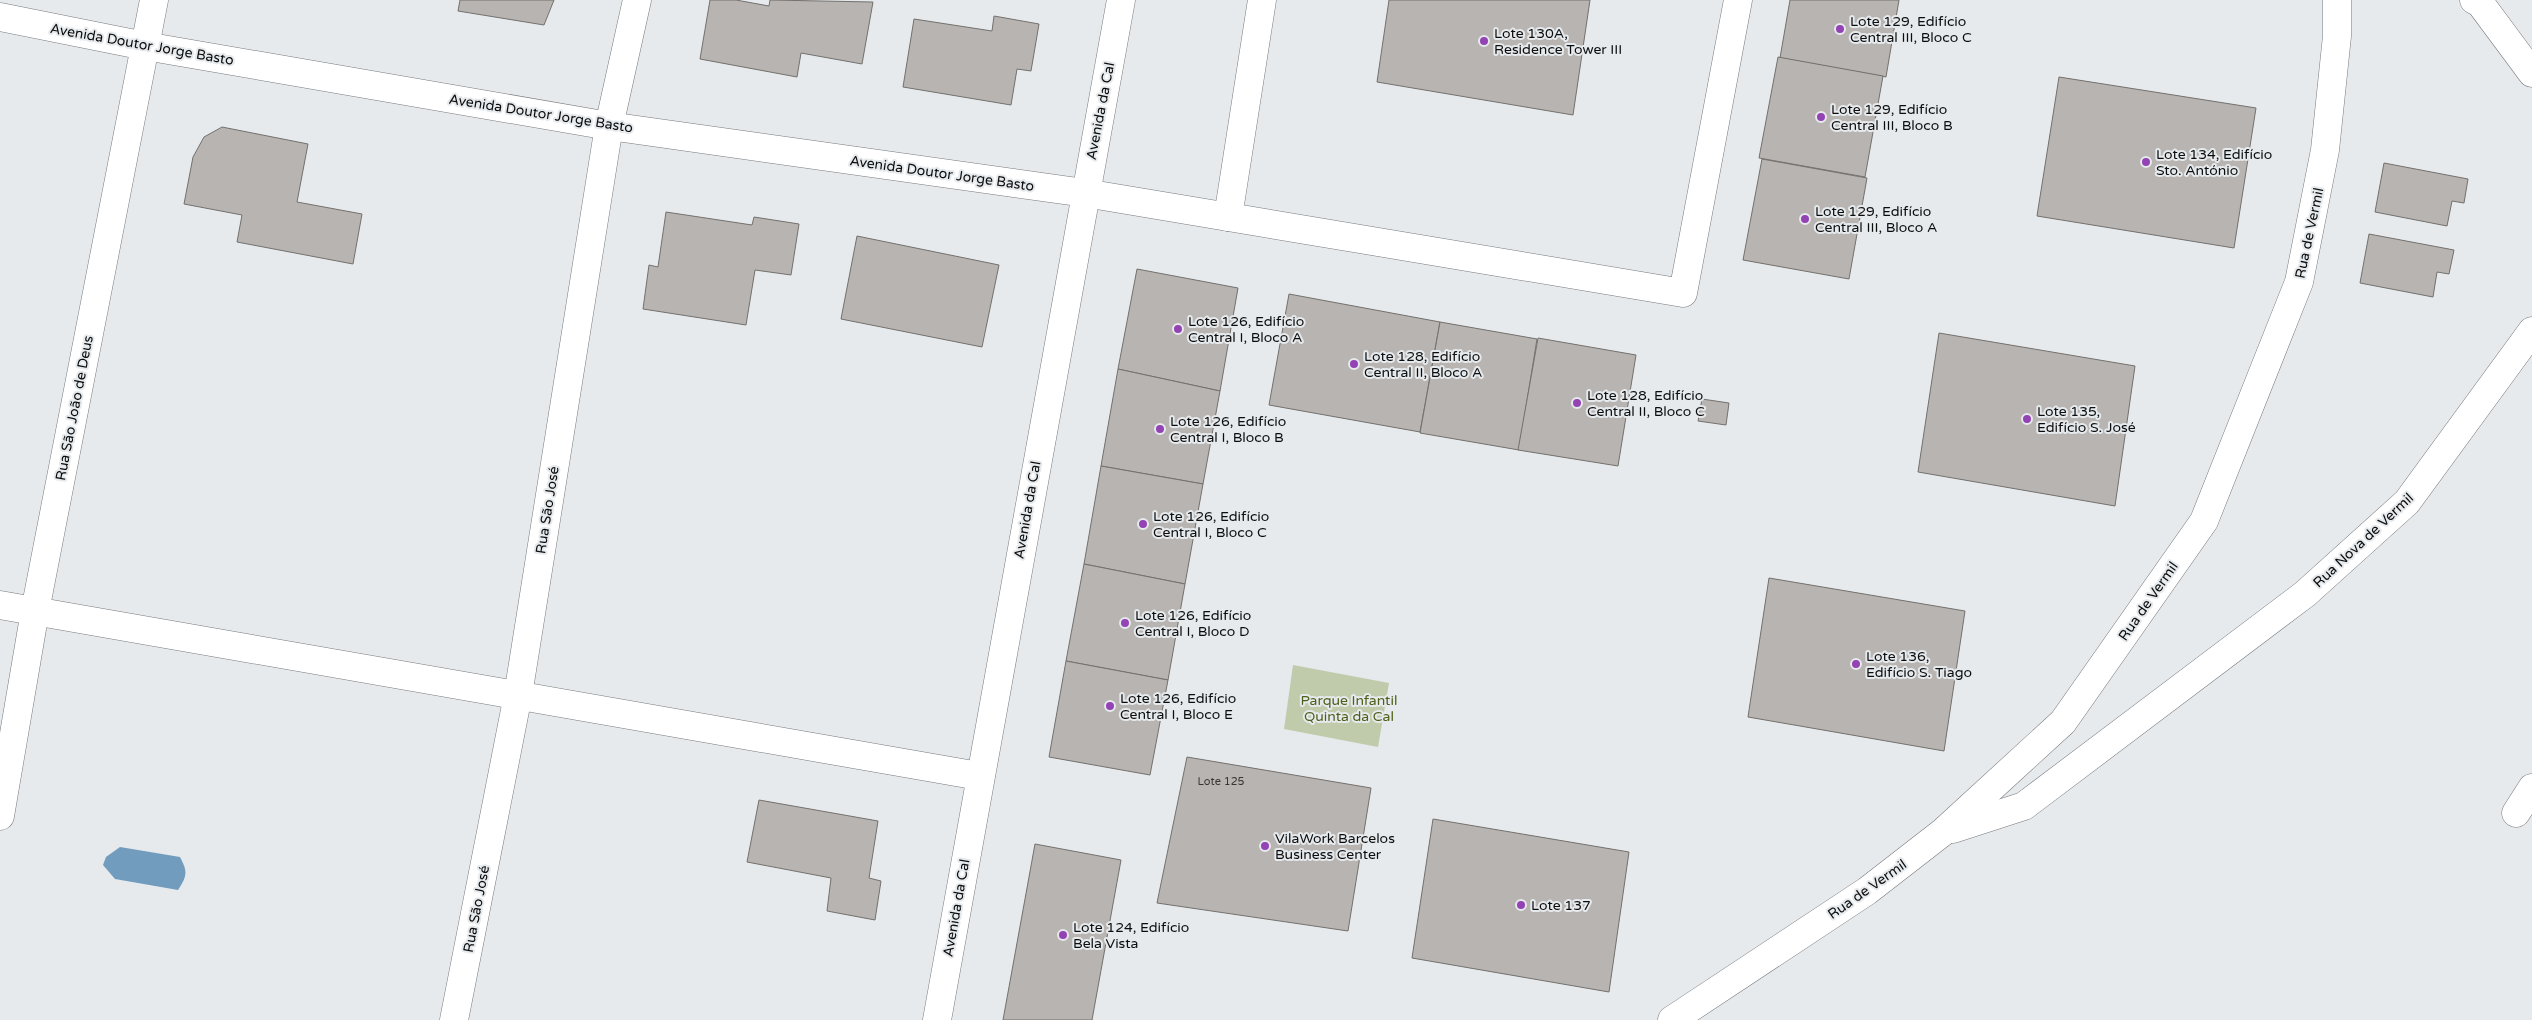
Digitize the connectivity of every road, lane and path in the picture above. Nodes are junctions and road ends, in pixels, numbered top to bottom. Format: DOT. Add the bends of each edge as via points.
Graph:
graph roads {
  1 [pos="154,0"];
  2 [pos="637,0"];
  3 [pos="1121,0"];
  4 [pos="1262,0"];
  5 [pos="1738,0"];
  6 [pos="2337,0"];
  7 [pos="2474,0"];
  8 [pos="0,17"];
  9 [pos="145,46"];
  10 [pos="2532,72"];
  11 [pos="609,126"];
  12 [pos="1085,193"];
  13 [pos="1228,217"];
  14 [pos="2532,331"];
  15 [pos="0,604"];
  16 [pos="35,611"];
  17 [pos="518,696"];
  18 [pos="979,776"];
  19 [pos="2532,788"];
  20 [pos="2516,813"];
  21 [pos="0,816"];
  22 [pos="1944,832"];
  23 [pos="454,1020"];
  24 [pos="937,1020"];
  25 [pos="1672,1020"];
  1 -- 9 [label="street, Rua São João de Deus"];
  2 -- 11 [label="street, Rua São José"];
  3 -- 12 [label="street, Avenida da Cal"];
  4 -- 13 [label="street"];
  5 -- 13 [label="street, Avenida Doutor Jorge Basto" via="1683,292"];
  6 -- 22 [label="street, Rua de Vermil" via="2337,36 2326,150 2299,282 2204,521 2063,722"];
  7 -- 10 [label="street" via="2480,3"];
  8 -- 9 [label="street, Avenida Doutor Jorge Basto"];
  9 -- 11 [label="street, Avenida Doutor Jorge Basto"];
  9 -- 16 [label="street, Rua São João de Deus"];
  11 -- 12 [label="street, Avenida Doutor Jorge Basto"];
  11 -- 17 [label="street, Rua São José"];
  12 -- 13 [label="street, Avenida Doutor Jorge Basto"];
  12 -- 18 [label="street, Avenida da Cal"];
  14 -- 22 [label="street, Rua Nova de Vermil" via="2407,502 2306,594 2024,806"];
  15 -- 16 [label="street"];
  16 -- 17 [label="street"];
  16 -- 21 [label="street, Rua São João de Deus"];
  17 -- 18 [label="street"];
  17 -- 23 [label="street, Rua São José"];
  18 -- 24 [label="street, Avenida da Cal"];
  19 -- 20 [label="street"];
  22 -- 25 [label="street, Rua de Vermil" via="1867,891"];
}
